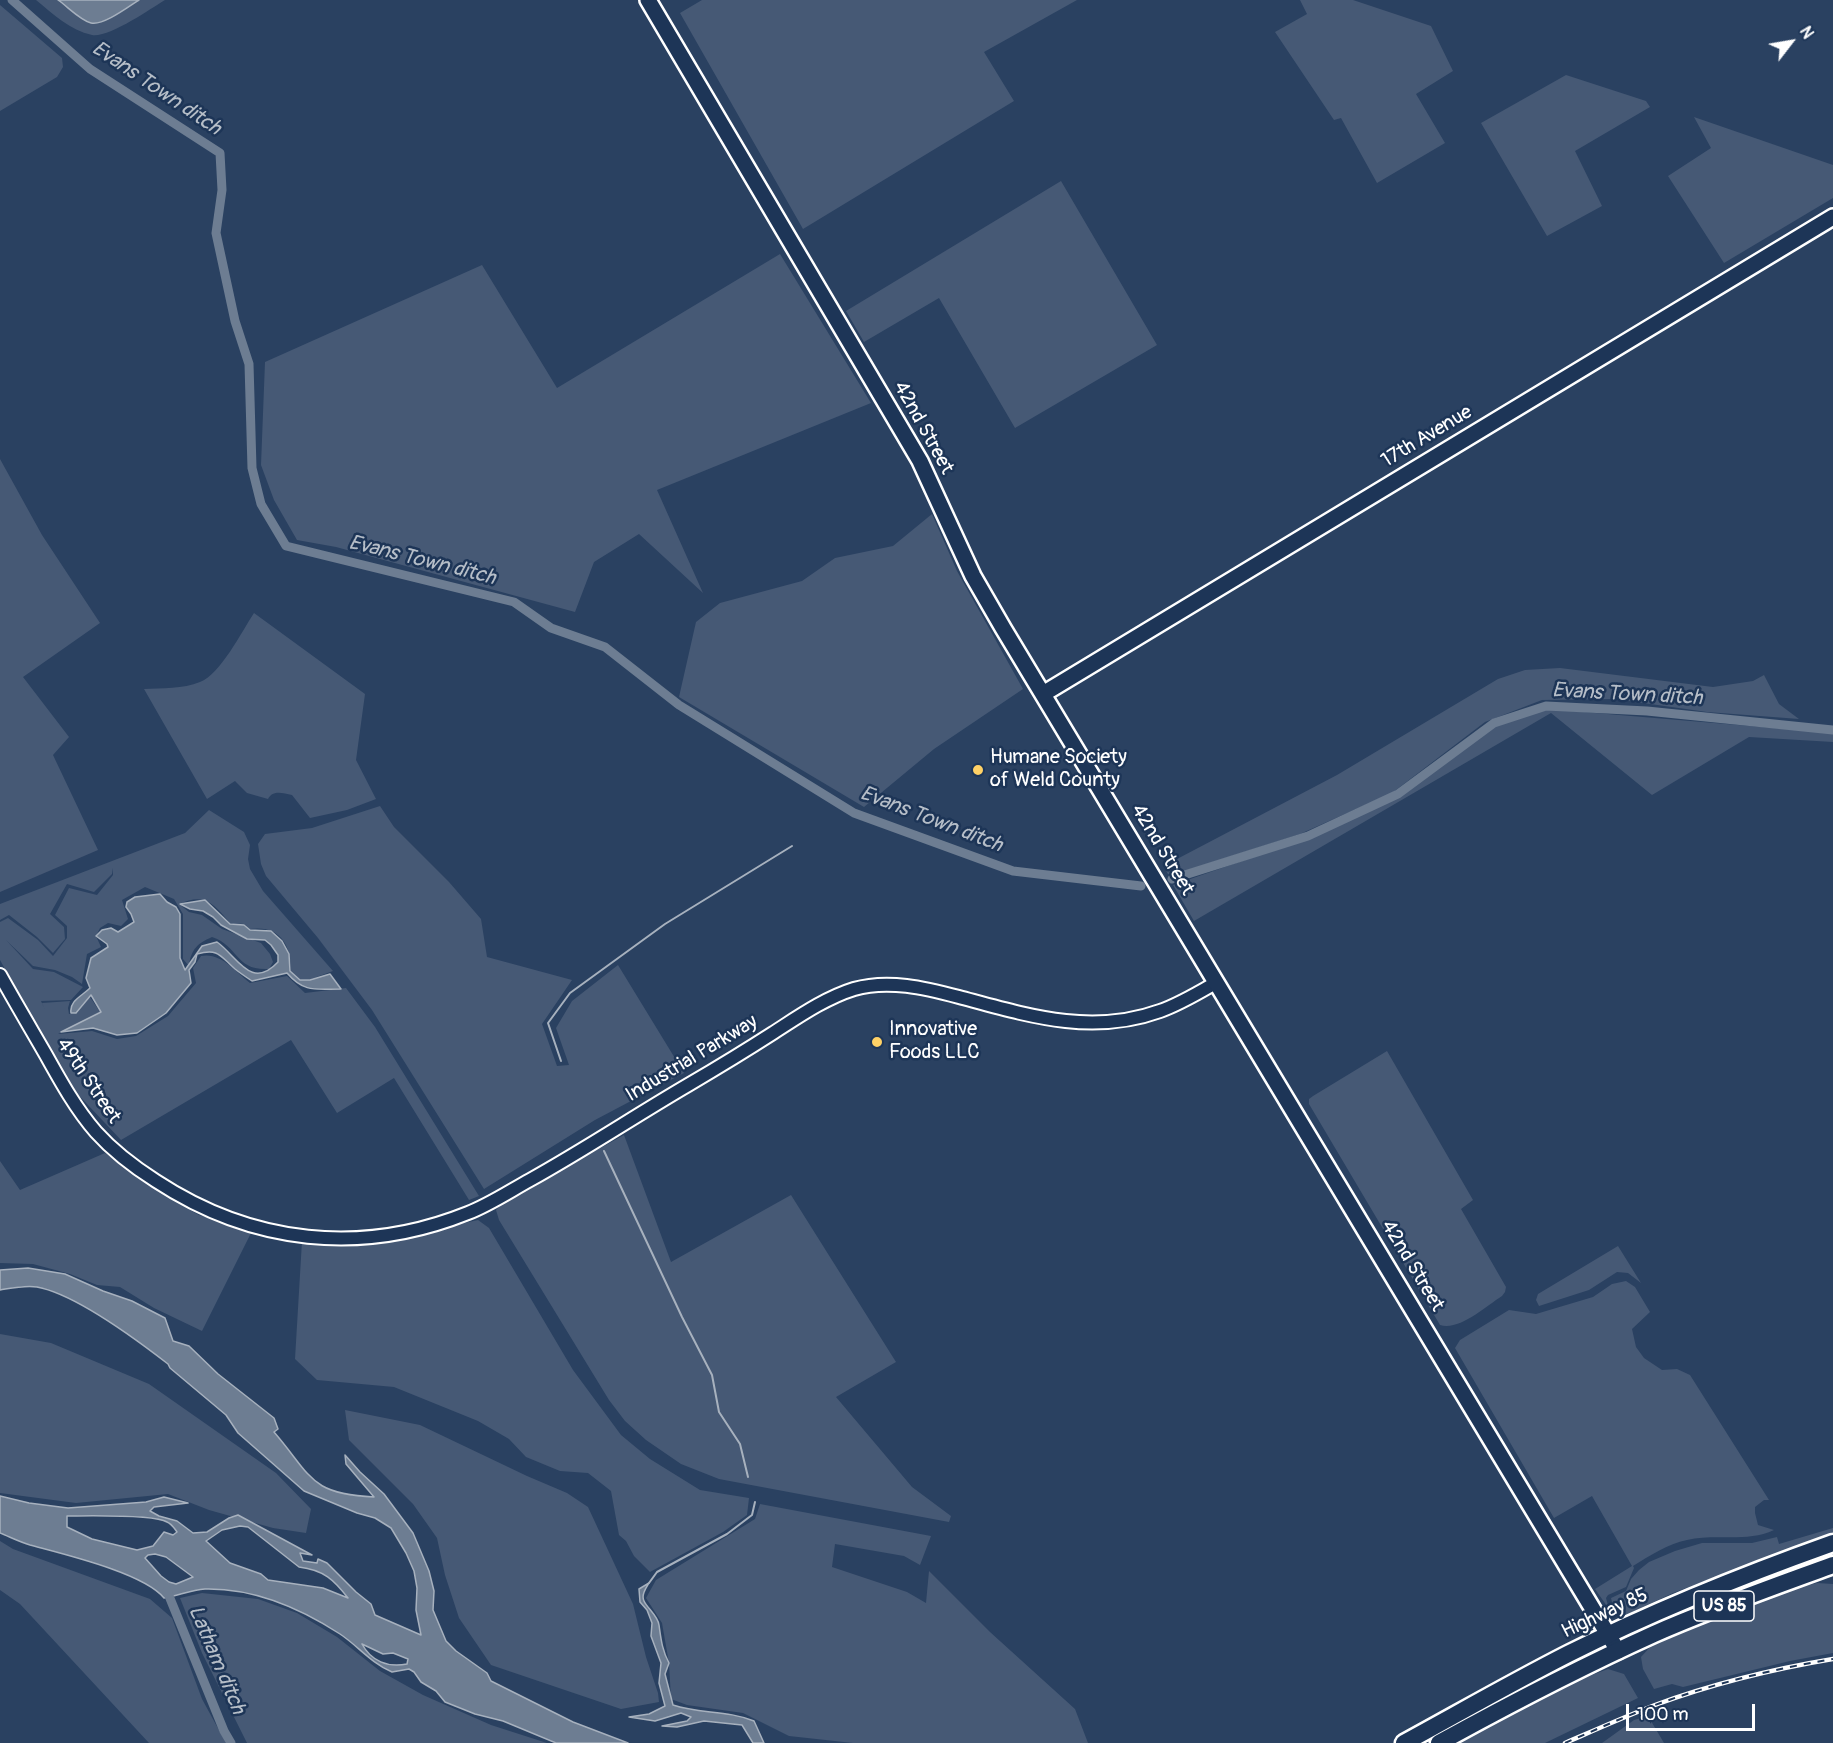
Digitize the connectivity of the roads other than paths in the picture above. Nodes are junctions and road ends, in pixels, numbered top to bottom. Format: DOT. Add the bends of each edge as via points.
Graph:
graph roads {
  1 [pos="648,0"];
  2 [pos="1833,217"];
  3 [pos="1043,694"];
  4 [pos="0,975"];
  5 [pos="1216,982"];
  6 [pos="197,1206"];
  7 [pos="1833,1543"];
  8 [pos="1833,1565"];
  9 [pos="1608,1635"];
  10 [pos="1618,1651"];
  11 [pos="1404,1743"];
  12 [pos="1439,1743"];
  1 -- 3 [label="main road, 42nd Street" via="920,461 973,576"];
  2 -- 3 [label="main road, 17th Avenue"];
  3 -- 5 [label="main road, 42nd Street"];
  4 -- 6 [label="street, 49th Street" via="91,1126 130,1164"];
  5 -- 6 [label="street, Industrial Parkway" via="1184,1001 1143,1017 1088,1022 1054,1021 922,988 871,985 813,1009 557,1165 472,1212 436,1224 359,1238 297,1236 266,1231"];
  5 -- 9 [label="main road, 42nd Street"];
  7 -- 9 [label="highway, Highway 85 / US 85" via="1728,1582"];
  8 -- 10 [label="highway, Highway 85 / US 85"];
  9 -- 10 [label="main road, 42nd Street"];
  9 -- 11 [label="highway, Highway 85 / US 85"];
  10 -- 12 [label="highway, Highway 85 / US 85"];
}
